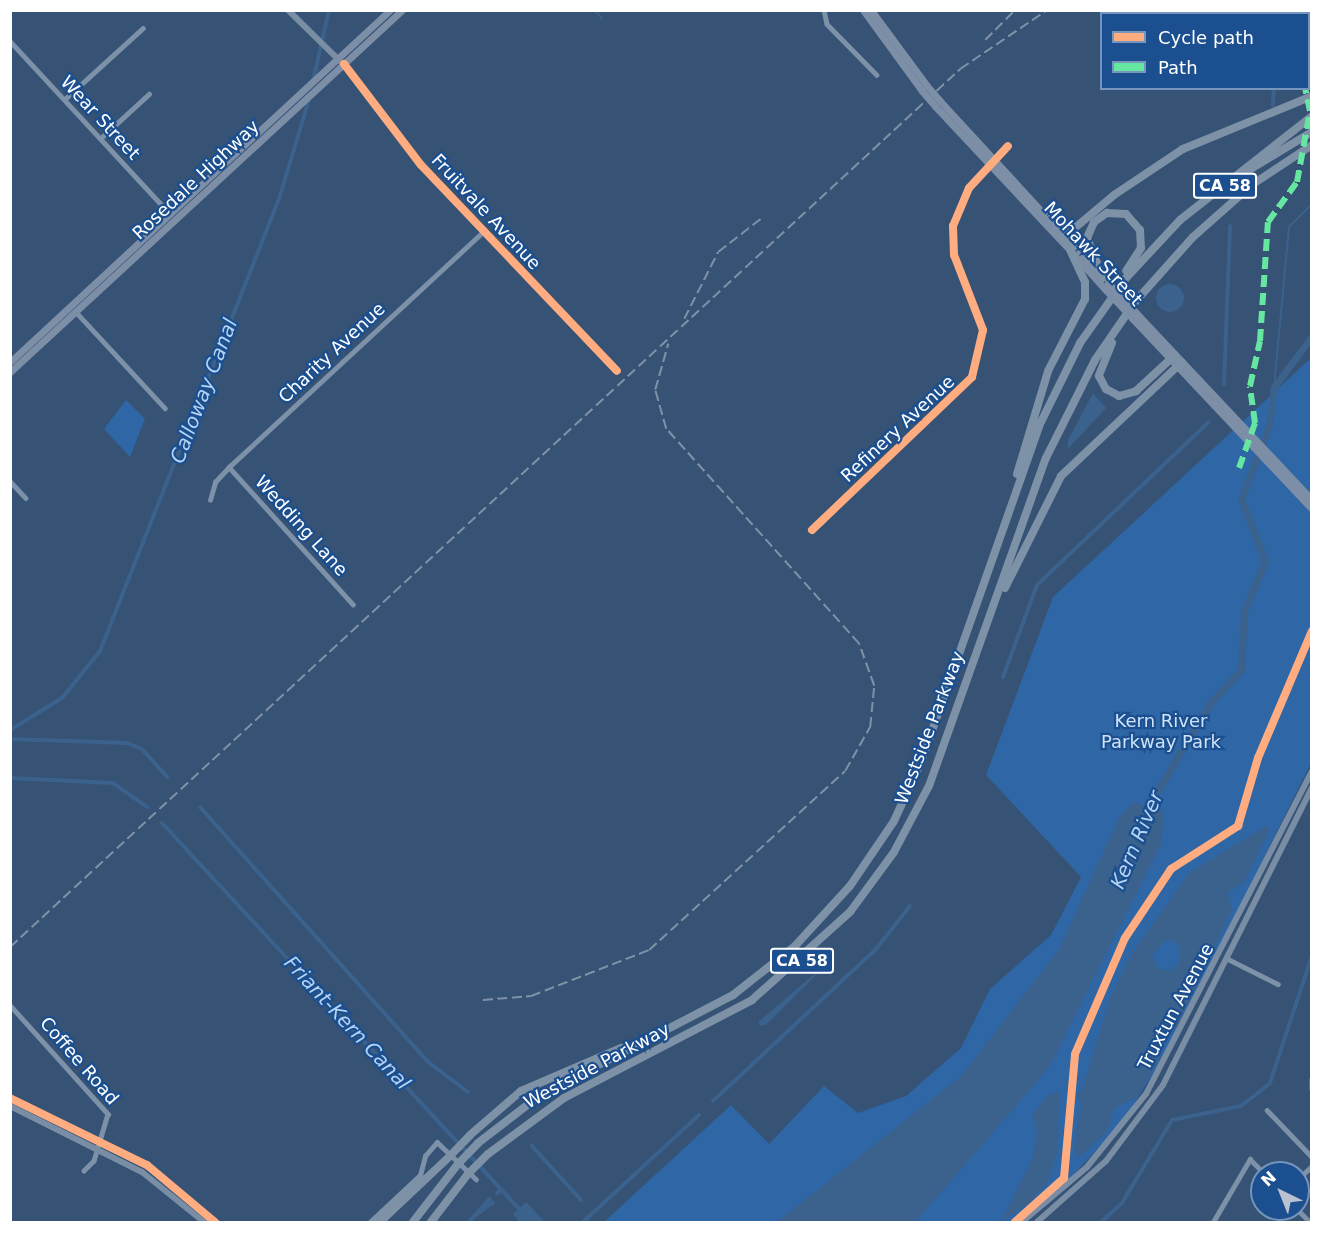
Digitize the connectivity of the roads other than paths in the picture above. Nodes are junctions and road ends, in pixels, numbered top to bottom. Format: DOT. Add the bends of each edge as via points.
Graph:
graph roads {
  1 [pos="288,10"];
  2 [pos="390,10"];
  3 [pos="402,10"];
  4 [pos="824,10"];
  5 [pos="863,10"];
  6 [pos="871,10"];
  7 [pos="143,28"];
  8 [pos="10,41"];
  9 [pos="341,61"];
  10 [pos="877,75"];
  11 [pos="924,89"];
  12 [pos="149,94"];
  13 [pos="1311,96"];
  14 [pos="65,99"];
  15 [pos="938,104"];
  16 [pos="1311,116"];
  17 [pos="1311,132"];
  18 [pos="101,138"];
  19 [pos="1008,146"];
  20 [pos="1311,147"];
  21 [pos="996,159"];
  22 [pos="990,166"];
  23 [pos="211,176"];
  24 [pos="170,214"];
  25 [pos="178,217"];
  26 [pos="483,232"];
  27 [pos="1064,239"];
  28 [pos="1158,243"];
  29 [pos="136,256"];
  30 [pos="1160,272"];
  31 [pos="106,273"];
  32 [pos="1105,283"];
  33 [pos="73,303"];
  34 [pos="76,312"];
  35 [pos="46,339"];
  36 [pos="1176,361"];
  37 [pos="1067,366"];
  38 [pos="11,367"];
  39 [pos="616,371"];
  40 [pos="165,408"];
  41 [pos="1239,429"];
  42 [pos="229,466"];
  43 [pos="10,481"];
  44 [pos="26,498"];
  45 [pos="210,500"];
  46 [pos="1311,500"];
  47 [pos="1311,510"];
  48 [pos="1007,515"];
  49 [pos="812,530"];
  50 [pos="353,604"];
  51 [pos="981,643"];
  52 [pos="1311,771"];
  53 [pos="1311,788"];
  54 [pos="1235,926"];
  55 [pos="1226,958"];
  56 [pos="1210,974"];
  57 [pos="1278,984"];
  58 [pos="10,1005"];
  59 [pos="666,1031"];
  60 [pos="1311,1079"];
  61 [pos="1310,1088"];
  62 [pos="10,1098"];
  63 [pos="10,1106"];
  64 [pos="1267,1110"];
  65 [pos="101,1142"];
  66 [pos="98,1150"];
  67 [pos="1311,1157"];
  68 [pos="1252,1161"];
  69 [pos="84,1171"];
  70 [pos="147,1175"];
  71 [pos="472,1177"];
  72 [pos="453,1191"];
  73 [pos="186,1193"];
  74 [pos="379,1219"];
  75 [pos="204,1222"];
  76 [pos="215,1222"];
  77 [pos="370,1222"];
  78 [pos="413,1222"];
  79 [pos="431,1222"];
  80 [pos="436,1222"];
  81 [pos="1022,1222"];
  82 [pos="1037,1222"];
  83 [pos="1213,1222"];
  1 -- 9 [label="main road, Fruitvale Avenue"];
  2 -- 9 [label="main road, Rosedale Highway"];
  3 -- 9 [label="main road, Rosedale Highway"];
  4 -- 10 [label="street" via="827,24"];
  5 -- 11 [label="main road, Mohawk Street"];
  6 -- 11 [label="main road, Mohawk Street"];
  7 -- 14 [label="street"];
  8 -- 14 [label="street, Wear Street"];
  9 -- 23 [label="main road, Rosedale Highway" via="327,69"];
  9 -- 25 [label="main road, Rosedale Highway" via="320,86"];
  9 -- 26 [label="street, Fruitvale Avenue" via="421,165"];
  11 -- 15 [label="main road, Mohawk Street, bridge"];
  12 -- 18 [label="street"];
  13 -- 27 [label="highway" via="1240,121 1143,174"];
  14 -- 18 [label="street, Wear Street"];
  15 -- 21 [label="main road, Mohawk Street"];
  15 -- 22 [label="main road, Mohawk Street"];
  16 -- 28 [label="highway" via="1219,184"];
  17 -- 28 [label="highway, CA 58" via="1225,185"];
  18 -- 24 [label="street, Wear Street"];
  19 -- 21 [label="street, Refinery Avenue"];
  20 -- 30 [label="highway, Westside Parkway" via="1217,214"];
  21 -- 22 [label="street, Refinery Avenue"];
  21 -- 27 [label="main road, Mohawk Street"];
  22 -- 27 [label="main road, Mohawk Street"];
  22 -- 49 [label="street, Refinery Avenue" via="961,201 953,226 954,255 983,330 972,377"];
  23 -- 24 [label="main road, Rosedale Highway"];
  23 -- 25 [label="main road"];
  24 -- 29 [label="main road"];
  24 -- 31 [label="main road, Rosedale Highway"];
  25 -- 29 [label="main road, Rosedale Highway"];
  26 -- 39 [label="street, Fruitvale Avenue"];
  26 -- 42 [label="street, Charity Avenue"];
  27 -- 32 [label="main road, Mohawk Street"];
  27 -- 48 [label="highway" via="1084,279 1085,299 1048,371"];
  28 -- 37 [label="highway, Westside Parkway" via="1110,299"];
  29 -- 34 [label="main road, Rosedale Highway"];
  30 -- 36 [label="highway" via="1111,344 1100,379 1111,393 1129,395"];
  30 -- 51 [label="highway, Westside Parkway" via="1103,346 1062,420"];
  31 -- 33 [label="main road, Rosedale Highway"];
  31 -- 34 [label="main road"];
  32 -- 36 [label="main road, Mohawk Street, bridge"];
  32 -- 37 [label="highway" via="1088,245 1089,230 1104,214 1123,213 1139,227 1141,248"];
  33 -- 35 [label="main road"];
  33 -- 38 [label="main road, Rosedale Highway"];
  34 -- 35 [label="main road, Rosedale Highway"];
  34 -- 40 [label="street"];
  35 -- 38 [label="main road, Rosedale Highway"];
  36 -- 41 [label="main road, Mohawk Street"];
  36 -- 51 [label="highway" via="1057,482"];
  37 -- 48 [label="highway, Westside Parkway"];
  41 -- 46 [label="main road, Mohawk Street"];
  41 -- 47 [label="main road, Mohawk Street"];
  42 -- 45 [label="street, Charity Avenue" via="215,482"];
  42 -- 50 [label="street, Wedding Lane"];
  43 -- 44 [label="street"];
  48 -- 59 [label="highway, Westside Parkway / CA 58" via="921,762 876,850 834,906 775,964 734,995"];
  51 -- 71 [label="highway, Westside Parkway / CA 58, bridge" via="916,813 884,868 833,931 752,1000 551,1106 488,1154"];
  52 -- 54 [label="main road, Truxtun Avenue"];
  53 -- 55 [label="main road, Truxtun Avenue"];
  54 -- 55 [label="main road"];
  54 -- 56 [label="main road, Truxtun Avenue"];
  55 -- 56 [label="main road"];
  55 -- 57 [label="street"];
  55 -- 82 [label="main road, Truxtun Avenue" via="1176,1062 1139,1121 1094,1173"];
  56 -- 81 [label="main road, Truxtun Avenue" via="1168,1058 1126,1122 1075,1179"];
  58 -- 65 [label="street, Coffee Road" via="105,1108 109,1121"];
  59 -- 74 [label="highway, bridge" via="546,1077 499,1106"];
  59 -- 78 [label="highway, Westside Parkway / CA 58, bridge" via="539,1096 478,1143"];
  60 -- 61 [label="street"];
  62 -- 65 [label="main road"];
  63 -- 66 [label="main road"];
  64 -- 67 [label="street"];
  65 -- 66 [label="street, Coffee Road"];
  65 -- 73 [label="main road"];
  66 -- 69 [label="street, Coffee Road"];
  66 -- 70 [label="main road"];
  68 -- 83 [label="street"];
  70 -- 73 [label="main road"];
  70 -- 75 [label="main road"];
  71 -- 72 [label="highway, Westside Parkway"];
  71 -- 74 [label="street" via="437,1142 420,1175"];
  72 -- 79 [label="highway, Westside Parkway"];
  72 -- 80 [label="highway"];
  73 -- 76 [label="main road"];
  74 -- 77 [label="street"];
}
